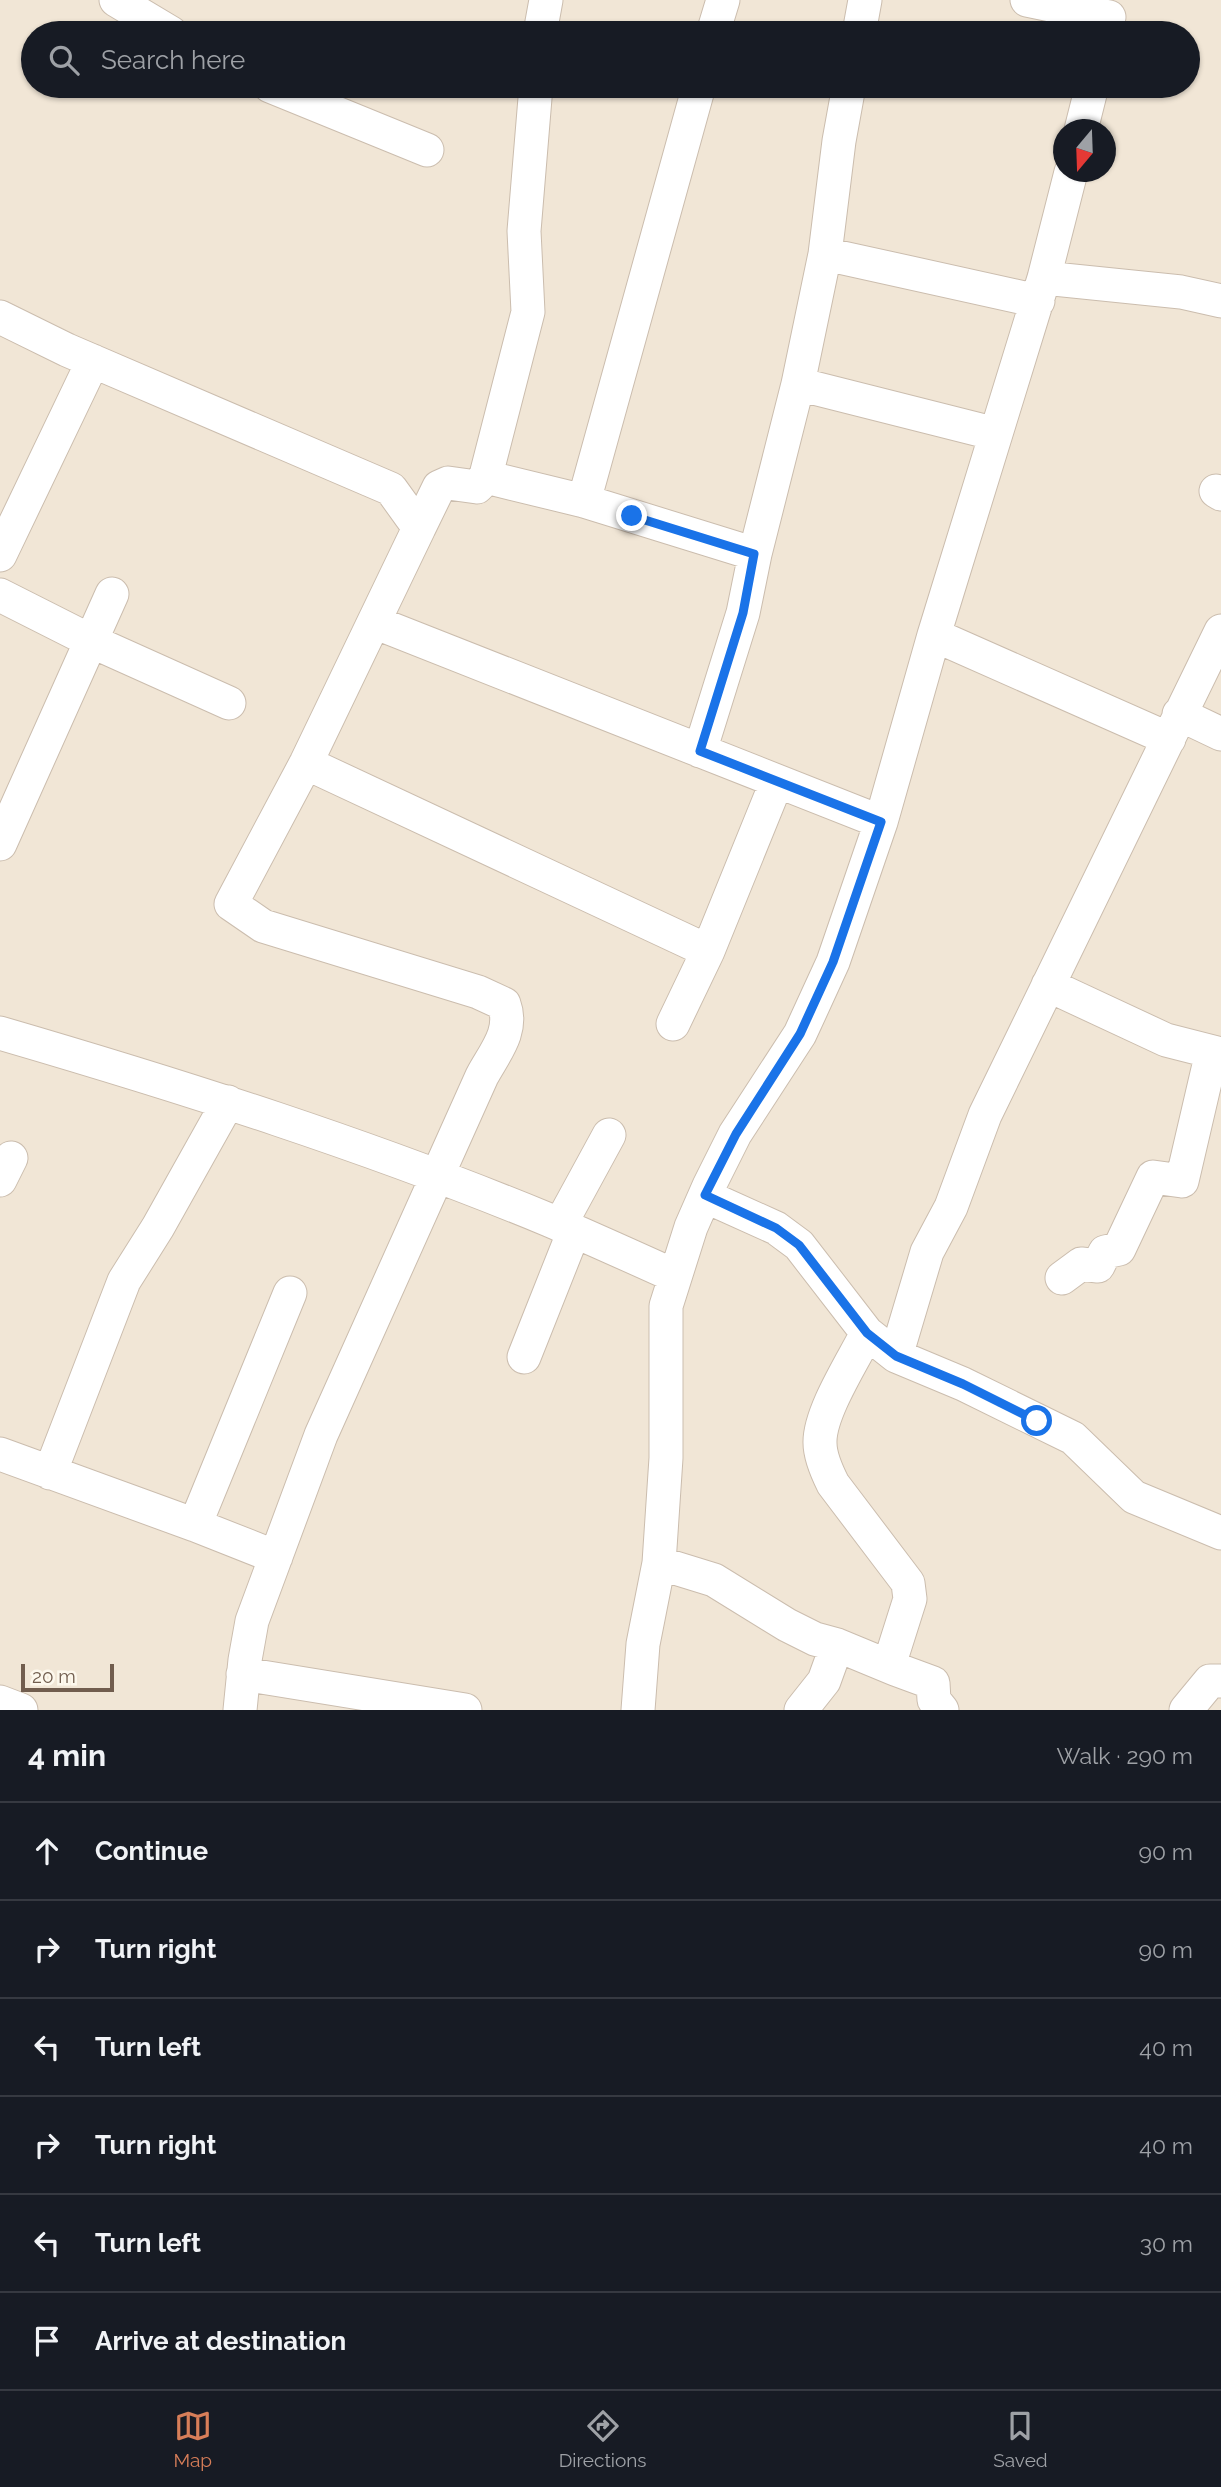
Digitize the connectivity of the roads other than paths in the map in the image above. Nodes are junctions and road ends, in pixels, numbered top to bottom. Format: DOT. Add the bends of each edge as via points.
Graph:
graph roads {
  1 [pos="116,0"];
  2 [pos="546,0"];
  3 [pos="723,0"];
  4 [pos="865,0"];
  5 [pos="1027,0"];
  6 [pos="1108,17"];
  7 [pos="166,19"];
  8 [pos="542,21"];
  9 [pos="717,21"];
  10 [pos="861,21"];
  11 [pos="299,98"];
  12 [pos="535,98"];
  13 [pos="696,98"];
  14 [pos="847,98"];
  15 [pos="1089,98"];
  16 [pos="1084,119"];
  17 [pos="427,150"];
  18 [pos="1068,182"];
  19 [pos="825,254"];
  20 [pos="1041,290"];
  21 [pos="1221,301"];
  22 [pos="0,317"];
  23 [pos="93,361"];
  24 [pos="798,384"];
  25 [pos="996,434"];
  26 [pos="485,479"];
  27 [pos="584,501"];
  28 [pos="419,528"];
  29 [pos="754,554"];
  30 [pos="0,555"];
  31 [pos="112,594"];
  32 [pos="0,595"];
  33 [pos="374,622"];
  34 [pos="1221,631"];
  35 [pos="934,635"];
  36 [pos="91,641"];
  37 [pos="229,703"];
  38 [pos="1174,726"];
  39 [pos="1221,734"];
  40 [pos="700,751"];
  41 [pos="306,763"];
  42 [pos="777,781"];
  43 [pos="881,822"];
  44 [pos="0,844"];
  45 [pos="708,951"];
  46 [pos="1048,985"];
  47 [pos="673,1024"];
  48 [pos="0,1033"];
  49 [pos="1216,1053"];
  50 [pos="228,1102"];
  51 [pos="609,1135"];
  52 [pos="437,1176"];
  53 [pos="705,1195"];
  54 [pos="568,1228"];
  55 [pos="676,1276"];
  56 [pos="1062,1278"];
  57 [pos="289,1293"];
  58 [pos="867,1333"];
  59 [pos="896,1356"];
  60 [pos="524,1357"];
  61 [pos="0,1454"];
  62 [pos="50,1473"];
  63 [pos="195,1525"];
  64 [pos="1221,1533"];
  65 [pos="276,1557"];
  66 [pos="659,1563"];
  67 [pos="837,1645"];
  68 [pos="895,1669"];
  69 [pos="243,1674"];
  70 [pos="1221,1681"];
  71 [pos="0,1702"];
  72 [pos="21,1710"];
  73 [pos="240,1710"];
  74 [pos="465,1710"];
  75 [pos="638,1710"];
  76 [pos="801,1710"];
  77 [pos="942,1710"];
  78 [pos="1186,1710"];
  1 -- 7 [label="street"];
  2 -- 8 [label="street"];
  3 -- 9 [label="street"];
  4 -- 10 [label="street"];
  5 -- 6 [label="street"];
  11 -- 17 [label="street"];
  12 -- 26 [label="street" via="524,231 528,312"];
  13 -- 27 [label="street"];
  14 -- 19 [label="street"];
  15 -- 16 [label="street"];
  18 -- 20 [label="street"];
  19 -- 20 [label="street"];
  19 -- 24 [label="street"];
  20 -- 21 [label="street" via="1181,292"];
  20 -- 25 [label="street"];
  22 -- 23 [label="street"];
  23 -- 28 [label="street" via="391,489"];
  23 -- 30 [label="street"];
  24 -- 25 [label="street"];
  24 -- 29 [label="street"];
  25 -- 35 [label="street"];
  26 -- 27 [label="street"];
  26 -- 28 [label="street" via="477,487 439,486"];
  27 -- 29 [label="street"];
  28 -- 33 [label="street"];
  29 -- 40 [label="street" via="743,613"];
  31 -- 36 [label="street"];
  32 -- 36 [label="street"];
  33 -- 40 [label="street"];
  33 -- 41 [label="street"];
  34 -- 38 [label="street"];
  35 -- 38 [label="street"];
  35 -- 43 [label="street"];
  36 -- 37 [label="street"];
  36 -- 44 [label="street"];
  38 -- 39 [label="street"];
  38 -- 46 [label="street"];
  40 -- 42 [label="street"];
  41 -- 45 [label="street"];
  41 -- 52 [label="street" via="231,904 263,926 478,992 504,1004 508,1015 508,1028"];
  42 -- 43 [label="street"];
  42 -- 45 [label="street"];
  43 -- 53 [label="street" via="833,962 800,1034 736,1134"];
  45 -- 47 [label="street"];
  46 -- 49 [label="street" via="1166,1040"];
  46 -- 59 [label="street" via="985,1115 951,1207 927,1252"];
  48 -- 50 [label="street"];
  49 -- 56 [label="street" via="1182,1181 1153,1177 1119,1249 1105,1252 1098,1266 1081,1264"];
  50 -- 52 [label="street"];
  50 -- 62 [label="street" via="124,1281"];
  51 -- 54 [label="street"];
  52 -- 54 [label="street"];
  52 -- 65 [label="street" via="321,1435"];
  53 -- 55 [label="street"];
  53 -- 58 [label="street" via="776,1228 799,1245"];
  54 -- 55 [label="street"];
  54 -- 60 [label="street"];
  55 -- 66 [label="street" via="666,1306 666,1458"];
  57 -- 63 [label="street"];
  58 -- 59 [label="street"];
  58 -- 68 [label="street" via="823,1420 820,1443 832,1484 908,1583 910,1599 891,1659"];
  59 -- 64 [label="street" via="1073,1438 1134,1497"];
  61 -- 62 [label="street"];
  62 -- 63 [label="street"];
  63 -- 65 [label="street"];
  65 -- 69 [label="street" via="252,1621"];
  66 -- 67 [label="street" via="714,1580 787,1625"];
  66 -- 75 [label="street" via="643,1644"];
  67 -- 68 [label="street"];
  67 -- 76 [label="street" via="824,1681"];
  68 -- 77 [label="street" via="933,1683 934,1700"];
  69 -- 73 [label="street"];
  69 -- 74 [label="street"];
  70 -- 78 [label="street" via="1210,1681"];
  71 -- 72 [label="street"];
}
